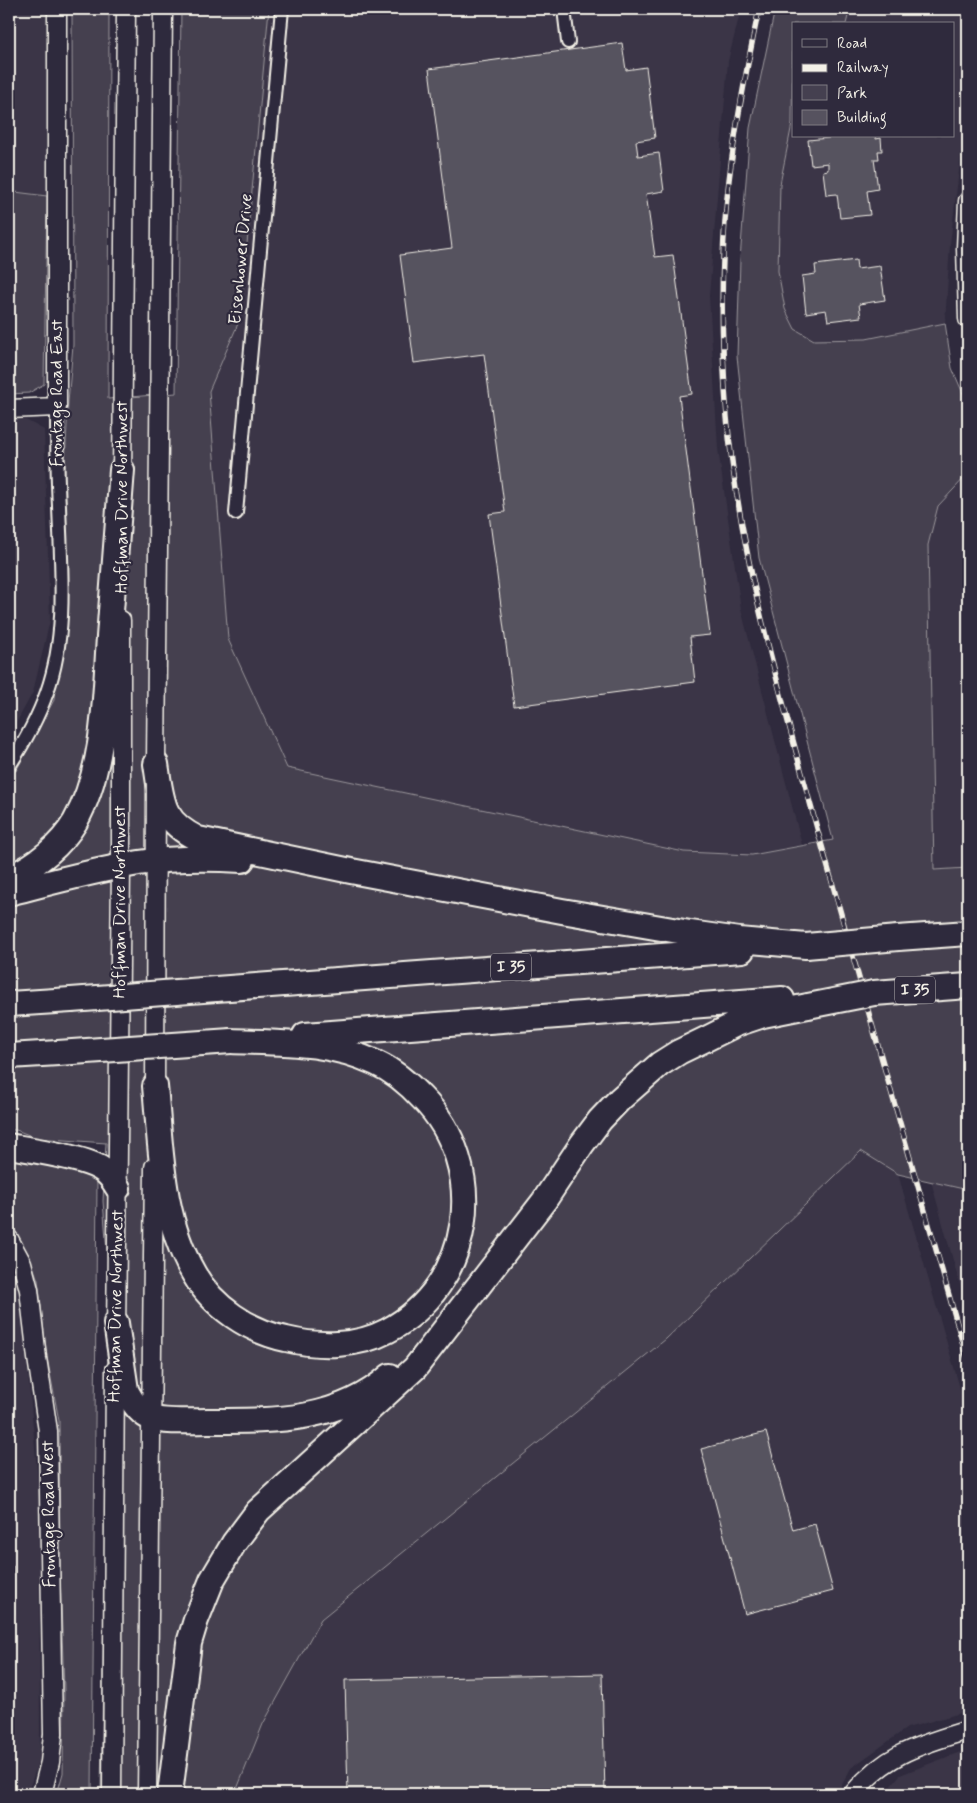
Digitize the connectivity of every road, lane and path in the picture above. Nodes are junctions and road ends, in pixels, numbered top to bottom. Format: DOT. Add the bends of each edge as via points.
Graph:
graph roads {
  1 [pos="57,9"];
  2 [pos="126,9"];
  3 [pos="162,9"];
  4 [pos="282,9"];
  5 [pos="564,9"];
  6 [pos="568,42"];
  7 [pos="968,201"];
  8 [pos="968,319"];
  9 [pos="56,407"];
  10 [pos="9,409"];
  11 [pos="122,470"];
  12 [pos="236,513"];
  13 [pos="156,764"];
  14 [pos="9,766"];
  15 [pos="156,861"];
  16 [pos="121,867"];
  17 [pos="351,871"];
  18 [pos="9,878"];
  19 [pos="9,893"];
  20 [pos="968,933"];
  21 [pos="806,946"];
  22 [pos="962,986"];
  23 [pos="809,1001"];
  24 [pos="9,1004"];
  25 [pos="231,1041"];
  26 [pos="9,1056"];
  27 [pos="155,1086"];
  28 [pos="9,1146"];
  29 [pos="118,1188"];
  30 [pos="9,1239"];
  31 [pos="461,1309"];
  32 [pos="116,1322"];
  33 [pos="151,1418"];
  34 [pos="968,1730"];
  35 [pos="42,1794"];
  36 [pos="112,1794"];
  37 [pos="147,1794"];
  38 [pos="170,1794"];
  39 [pos="853,1794"];
  1 -- 9 [label="main road, Frontage Road East"];
  2 -- 11 [label="main road, Hoffman Drive Northwest"];
  3 -- 13 [label="main road, Hoffman Drive Northwest"];
  4 -- 12 [label="street, Eisenhower Drive"];
  5 -- 6 [label="street"];
  7 -- 8 [label="main road"];
  9 -- 10 [label="main road"];
  9 -- 14 [label="street, Frontage Road East" via="61,563 59,639 47,692"];
  11 -- 16 [label="main road, Hoffman Drive Northwest"];
  11 -- 18 [label="highway" via="104,705 86,799 74,824 56,847"];
  13 -- 15 [label="main road, Hoffman Drive Northwest"];
  13 -- 17 [label="highway" via="162,803 177,827 189,835"];
  15 -- 16 [label="highway"];
  15 -- 17 [label="highway" via="245,860"];
  15 -- 27 [label="main road, Hoffman Drive Northwest"];
  16 -- 19 [label="highway"];
  16 -- 29 [label="main road, Hoffman Drive Northwest"];
  17 -- 21 [label="highway" via="690,933"];
  20 -- 21 [label="highway, I 35, bridge"];
  21 -- 24 [label="highway, I 35, bridge"];
  22 -- 23 [label="highway, I 35, bridge"];
  23 -- 25 [label="highway, I 35"];
  23 -- 31 [label="highway" via="736,1024 679,1052 640,1080 600,1120 544,1201"];
  25 -- 26 [label="highway, I 35, bridge"];
  25 -- 27 [label="highway" via="312,1044 376,1063 414,1090 444,1124 461,1167 464,1215 460,1239 451,1262 425,1303 386,1332 342,1344 296,1342 250,1326 209,1295 194,1274 170,1212 162,1170"];
  27 -- 33 [label="main road, Hoffman Drive Northwest"];
  28 -- 29 [label="highway" via="99,1167 113,1178"];
  29 -- 32 [label="main road, Hoffman Drive Northwest"];
  30 -- 35 [label="main road, Frontage Road West" via="22,1263 29,1290 48,1431 53,1734"];
  31 -- 33 [label="highway" via="387,1379 364,1394 321,1413 274,1420 176,1421"];
  31 -- 38 [label="highway" via="416,1368 258,1511 216,1572 189,1643"];
  32 -- 33 [label="highway" via="126,1390 140,1411"];
  32 -- 36 [label="main road, Hoffman Drive Northwest"];
  33 -- 37 [label="main road, Hoffman Drive Northwest"];
  34 -- 39 [label="main road" via="927,1742 896,1756 879,1767"];
}
